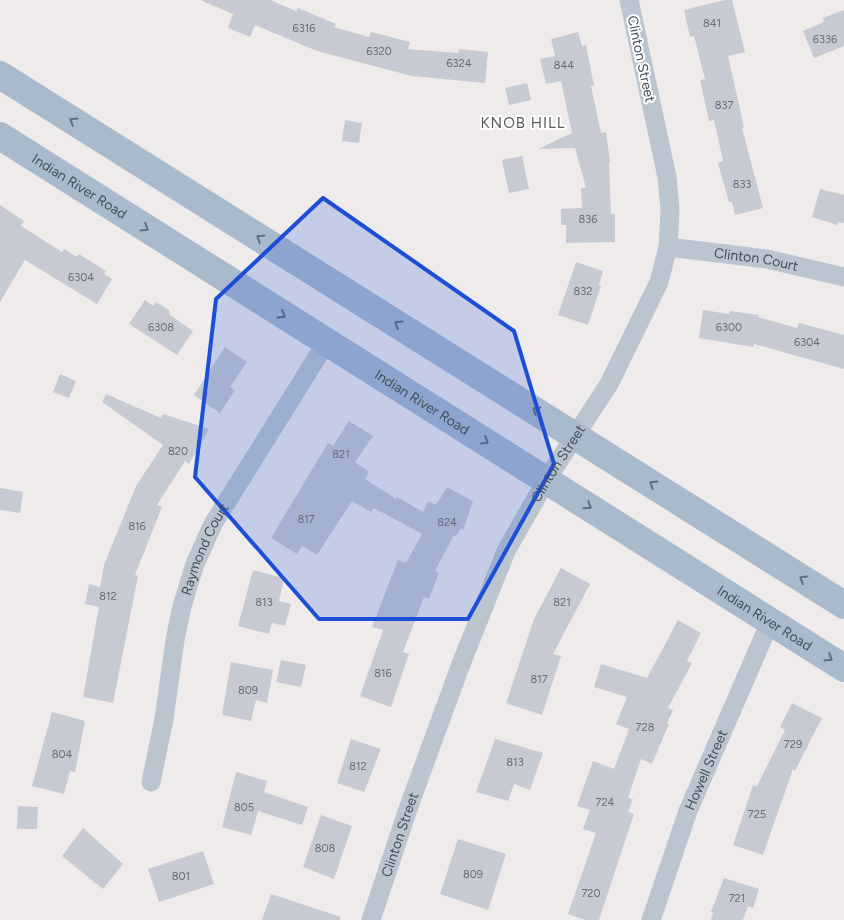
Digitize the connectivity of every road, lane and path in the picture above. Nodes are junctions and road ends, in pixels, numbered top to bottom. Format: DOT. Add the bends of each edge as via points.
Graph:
graph roads {
  1 [pos="628,0"];
  2 [pos="3,82"];
  3 [pos="0,136"];
  4 [pos="668,247"];
  5 [pos="844,277"];
  6 [pos="326,343"];
  7 [pos="577,436"];
  8 [pos="547,480"];
  9 [pos="844,604"];
  10 [pos="770,622"];
  11 [pos="844,668"];
  12 [pos="150,782"];
  13 [pos="371,920"];
  14 [pos="651,920"];
  1 -- 4 [label="street, Clinton Street" via="667,177 670,210"];
  7 -- 2 [label="main road, one-way"];
  3 -- 6 [label="main road, Indian River Road, one-way"];
  4 -- 5 [label="street, Clinton Court" via="767,259"];
  4 -- 7 [label="street, Clinton Street" via="659,282 629,346"];
  6 -- 8 [label="main road, Indian River Road, one-way"];
  6 -- 12 [label="street, Raymond Court" via="213,524 195,564 178,623 164,719"];
  7 -- 8 [label="street, Clinton Street"];
  9 -- 7 [label="main road, one-way"];
  8 -- 10 [label="main road, Indian River Road, one-way"];
  8 -- 13 [label="street, Clinton Street" via="506,551 468,646"];
  10 -- 11 [label="main road, Indian River Road, one-way"];
  10 -- 14 [label="street, Howell Street" via="688,811"];
}
